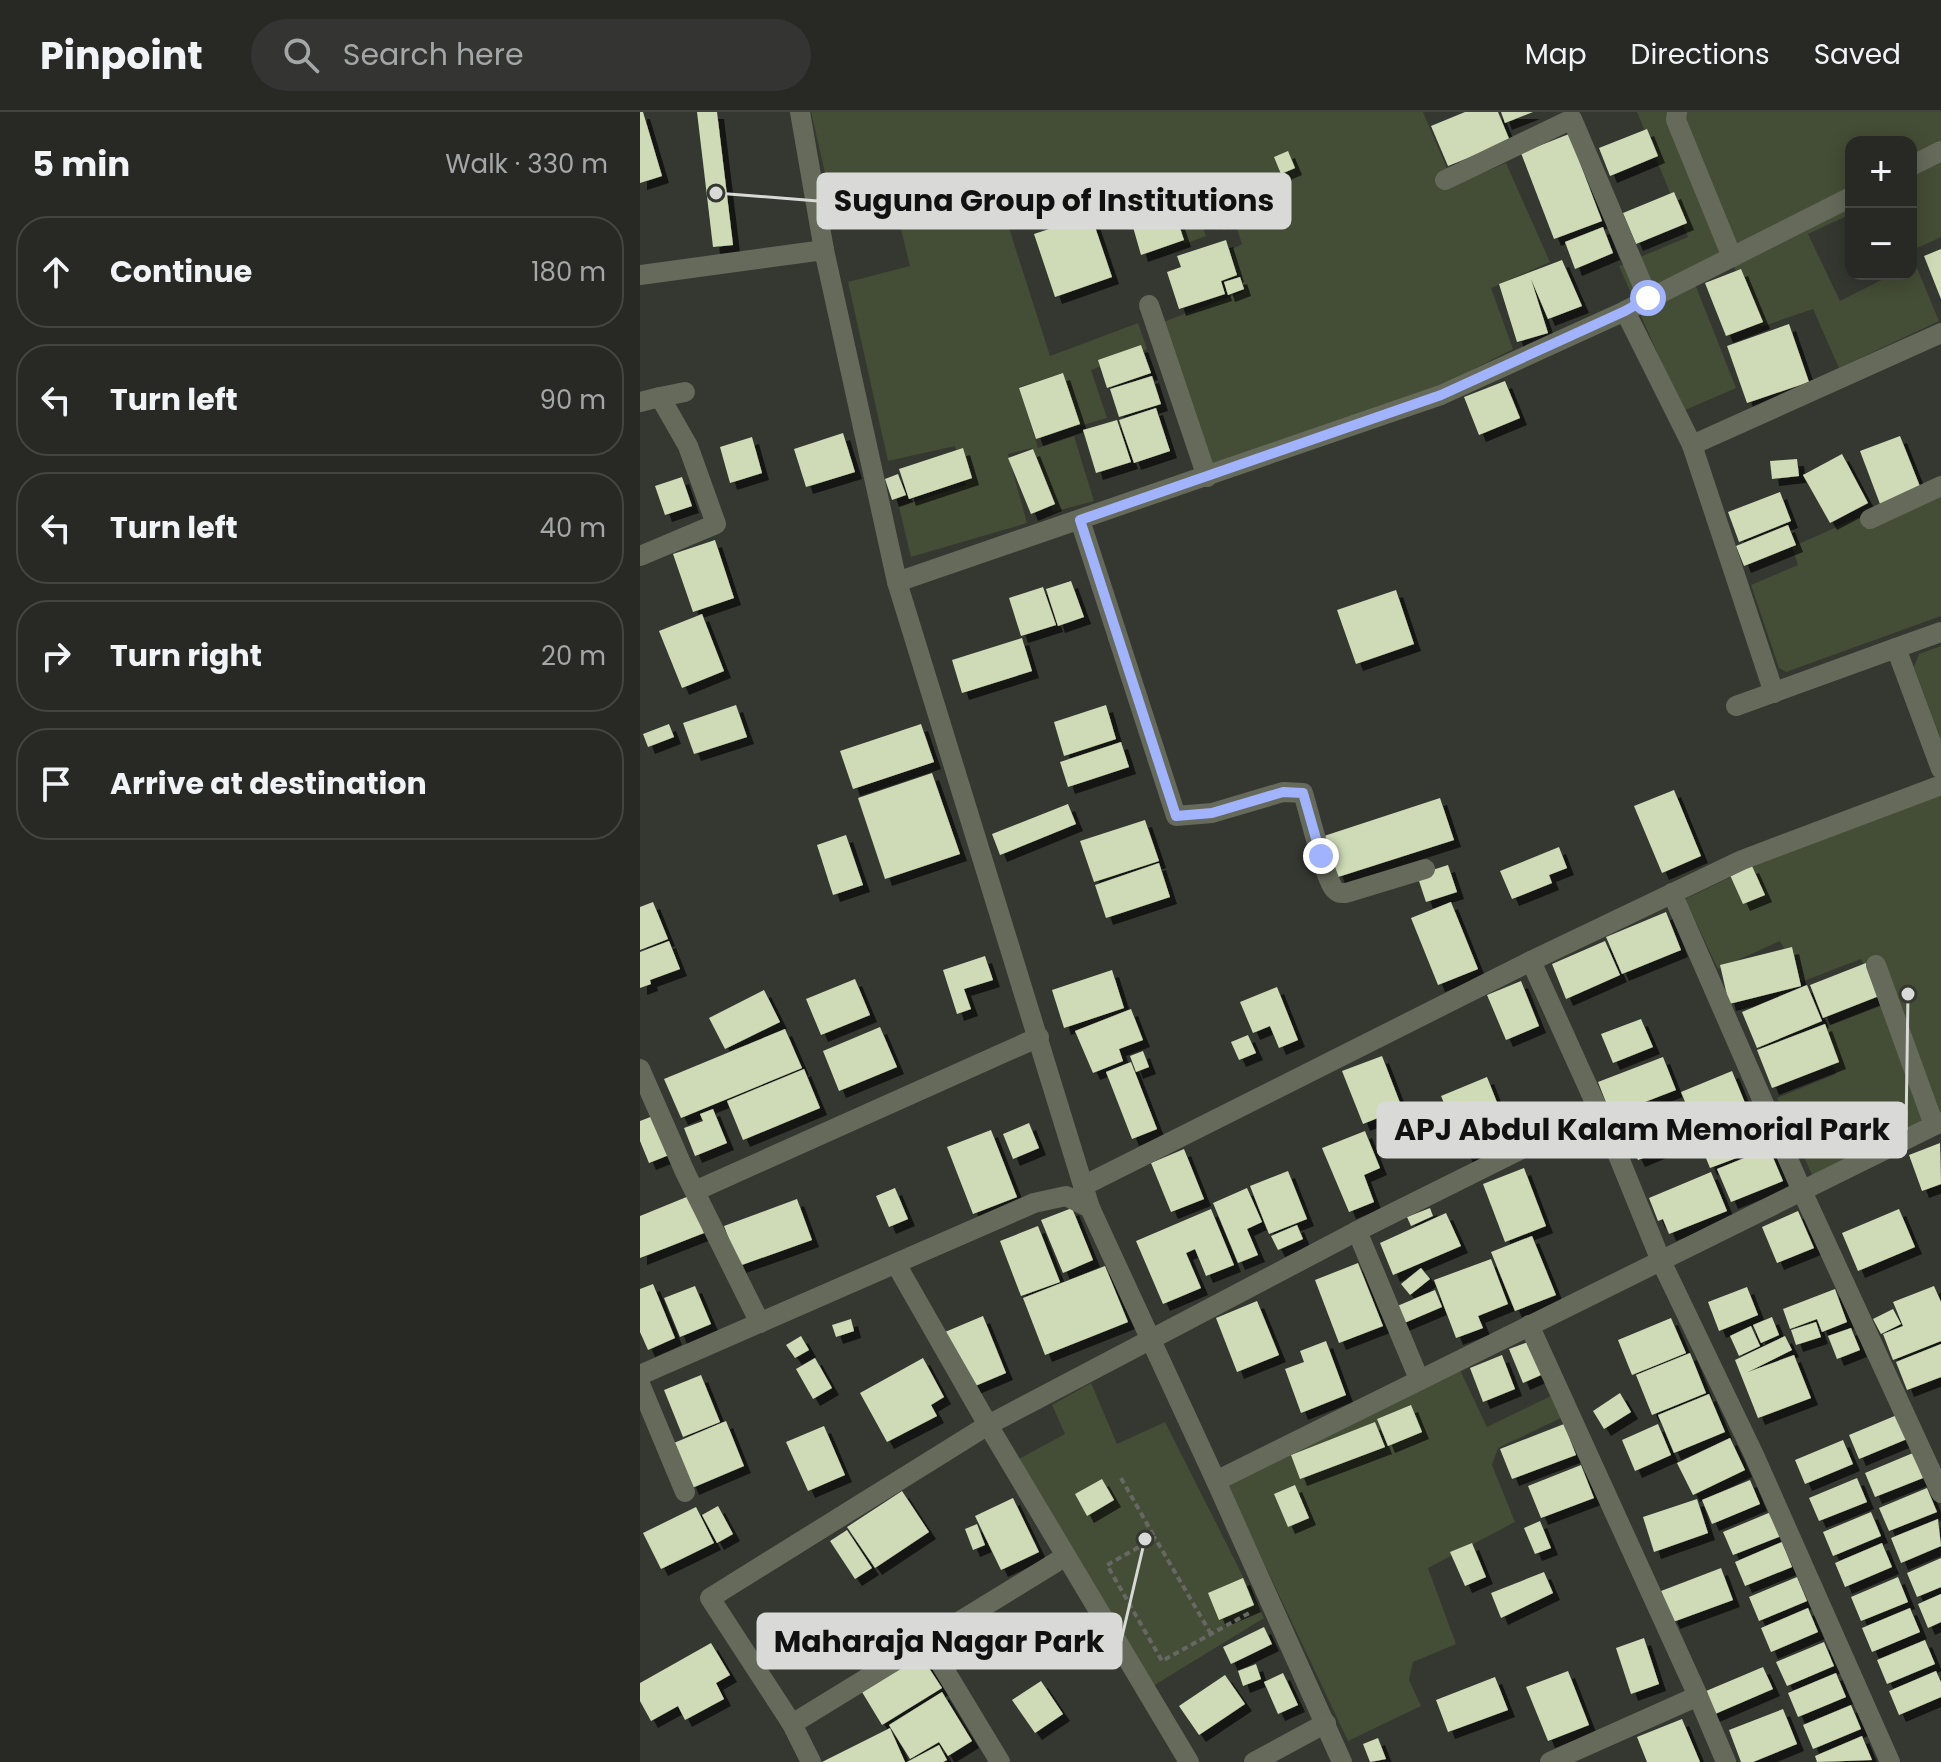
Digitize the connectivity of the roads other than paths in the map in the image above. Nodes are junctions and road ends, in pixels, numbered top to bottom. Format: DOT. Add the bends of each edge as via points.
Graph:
graph roads {
  1 [pos="800,112"];
  2 [pos="1677,112"];
  3 [pos="1941,151"];
  4 [pos="1917,163"];
  5 [pos="1445,180"];
  6 [pos="1845,200"];
  7 [pos="824,250"];
  8 [pos="1732,257"];
  9 [pos="640,275"];
  10 [pos="1648,298"];
  11 [pos="1149,305"];
  12 [pos="1625,311"];
  13 [pos="1941,333"];
  14 [pos="685,392"];
  15 [pos="650,399"];
  16 [pos="1692,445"];
  17 [pos="1207,477"];
  18 [pos="1941,486"];
  19 [pos="1870,519"];
  20 [pos="1080,520"];
  21 [pos="640,556"];
  22 [pos="897,582"];
  23 [pos="1941,632"];
  24 [pos="1896,648"];
  25 [pos="1774,693"];
  26 [pos="1736,706"];
  27 [pos="1941,769"];
  28 [pos="1941,785"];
  29 [pos="1425,869"];
  30 [pos="1672,893"];
  31 [pos="1531,961"];
  32 [pos="1876,965"];
  33 [pos="1039,1037"];
  34 [pos="640,1069"];
  35 [pos="1598,1111"];
  36 [pos="1938,1124"];
  37 [pos="1083,1186"];
  38 [pos="695,1191"];
  39 [pos="1802,1191"];
  40 [pos="1090,1208"];
  41 [pos="1357,1231"];
  42 [pos="1661,1261"];
  43 [pos="896,1264"];
  44 [pos="760,1323"];
  45 [pos="1529,1325"];
  46 [pos="1149,1341"];
  47 [pos="640,1375"];
  48 [pos="1419,1379"];
  49 [pos="640,1384"];
  50 [pos="988,1425"];
  51 [pos="1216,1481"];
  52 [pos="685,1492"];
  53 [pos="1941,1493"];
  54 [pos="1066,1556"];
  55 [pos="927,1641"];
  56 [pos="1698,1696"];
  57 [pos="1326,1723"];
  58 [pos="792,1724"];
  59 [pos="811,1762"];
  60 [pos="1000,1762"];
  61 [pos="1189,1762"];
  62 [pos="1254,1762"];
  63 [pos="1342,1762"];
  64 [pos="1550,1762"];
  65 [pos="1726,1762"];
  66 [pos="1890,1762"];
  1 -- 7 [label="street"];
  2 -- 8 [label="street"];
  3 -- 4 [label="street"];
  5 -- 10 [label="street" via="1572,119"];
  6 -- 8 [label="street"];
  7 -- 9 [label="street"];
  7 -- 22 [label="street"];
  8 -- 10 [label="street"];
  10 -- 12 [label="street"];
  11 -- 17 [label="street"];
  12 -- 16 [label="street"];
  12 -- 17 [label="street" via="1441,395"];
  13 -- 16 [label="street"];
  14 -- 15 [label="street"];
  15 -- 21 [label="street" via="688,446 716,524"];
  16 -- 25 [label="street"];
  17 -- 20 [label="street"];
  18 -- 19 [label="street"];
  20 -- 22 [label="street"];
  20 -- 29 [label="street" via="1176,816 1212,813 1283,792 1303,793 1321,856 1338,892"];
  22 -- 33 [label="street"];
  23 -- 24 [label="street"];
  24 -- 25 [label="street"];
  24 -- 27 [label="street"];
  25 -- 26 [label="street"];
  28 -- 30 [label="street" via="1742,860"];
  30 -- 31 [label="street"];
  30 -- 39 [label="street"];
  31 -- 35 [label="street"];
  31 -- 37 [label="street"];
  32 -- 36 [label="street"];
  33 -- 37 [label="street"];
  33 -- 38 [label="street"];
  34 -- 38 [label="street"];
  35 -- 41 [label="street"];
  35 -- 42 [label="street"];
  36 -- 39 [label="street"];
  37 -- 40 [label="street"];
  38 -- 44 [label="street"];
  39 -- 42 [label="street"];
  39 -- 53 [label="street"];
  40 -- 43 [label="street" via="1066,1196 1034,1203"];
  40 -- 46 [label="street"];
  41 -- 46 [label="street"];
  41 -- 48 [label="street"];
  42 -- 45 [label="street"];
  42 -- 66 [label="street"];
  43 -- 44 [label="street"];
  43 -- 50 [label="street"];
  44 -- 47 [label="street"];
  45 -- 48 [label="street"];
  45 -- 56 [label="street"];
  46 -- 50 [label="street"];
  46 -- 51 [label="street"];
  48 -- 51 [label="street"];
  49 -- 52 [label="street"];
  50 -- 54 [label="street"];
  50 -- 58 [label="street" via="710,1598"];
  51 -- 57 [label="street"];
  54 -- 55 [label="street"];
  54 -- 61 [label="street"];
  55 -- 58 [label="street"];
  55 -- 60 [label="street"];
  56 -- 64 [label="street"];
  56 -- 65 [label="street"];
  57 -- 62 [label="street"];
  57 -- 63 [label="street"];
  58 -- 59 [label="street"];
}
